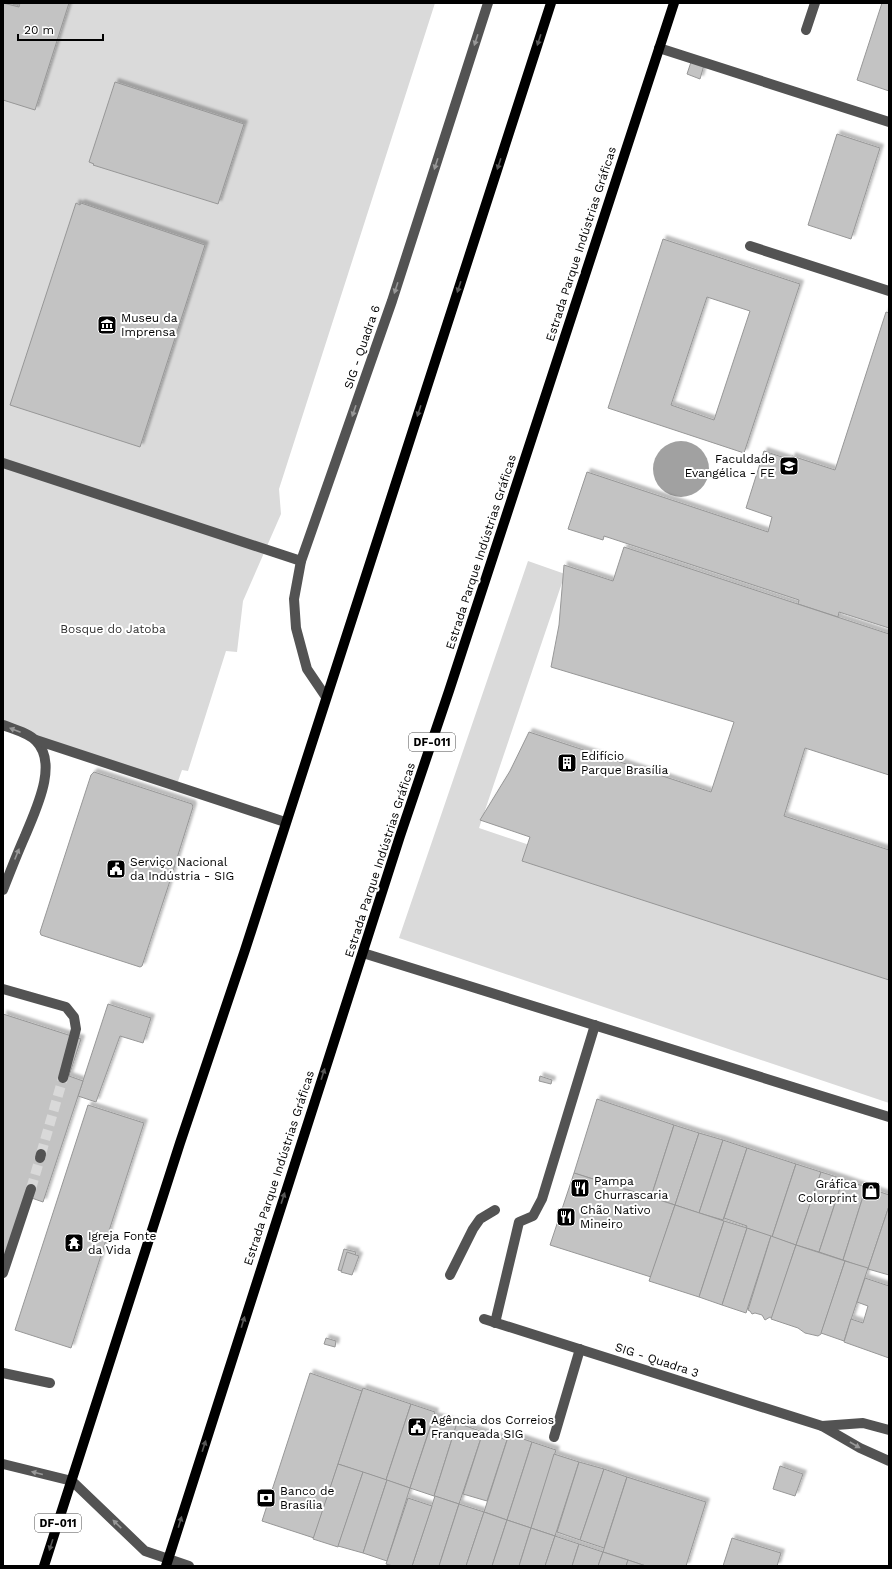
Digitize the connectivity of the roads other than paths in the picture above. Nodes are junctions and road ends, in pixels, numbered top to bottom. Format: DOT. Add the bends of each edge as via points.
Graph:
graph roads {
  1 [pos="488,3"];
  2 [pos="551,3"];
  3 [pos="674,3"];
  4 [pos="815,3"];
  5 [pos="806,30"];
  6 [pos="659,48"];
  7 [pos="889,122"];
  8 [pos="750,246"];
  9 [pos="889,291"];
  10 [pos="3,463"];
  11 [pos="301,561"];
  12 [pos="326,697"];
  13 [pos="3,725"];
  14 [pos="36,740"];
  15 [pos="285,822"];
  16 [pos="3,890"];
  17 [pos="363,953"];
  18 [pos="3,989"];
  19 [pos="595,1025"];
  20 [pos="63,1078"];
  21 [pos="889,1117"];
  22 [pos="31,1190"];
  23 [pos="495,1210"];
  24 [pos="3,1273"];
  25 [pos="450,1275"];
  26 [pos="484,1319"];
  27 [pos="495,1323"];
  28 [pos="580,1349"];
  29 [pos="3,1373"];
  30 [pos="50,1383"];
  31 [pos="822,1426"];
  32 [pos="889,1430"];
  33 [pos="554,1437"];
  34 [pos="889,1461"];
  35 [pos="3,1464"];
  36 [pos="72,1481"];
  37 [pos="167,1563"];
  38 [pos="44,1566"];
  39 [pos="189,1566"];
  1 -- 11 [label="street, SIG - Quadra 6, one-way" via="392,301"];
  2 -- 12 [label="main road, DF-011, one-way"];
  3 -- 6 [label="main road, Estrada Parque Indústrias Gráficas / DF-011"];
  4 -- 5 [label="street"];
  6 -- 7 [label="street"];
  6 -- 17 [label="main road, Estrada Parque Indústrias Gráficas / DF-011"];
  8 -- 9 [label="street"];
  10 -- 11 [label="street"];
  11 -- 12 [label="street, SIG - Quadra 6" via="294,599 296,628 307,669"];
  12 -- 15 [label="main road, DF-011"];
  14 -- 13 [label="street, one-way"];
  14 -- 15 [label="street"];
  16 -- 14 [label="street, one-way" via="41,793 45,763 43,751"];
  15 -- 36 [label="main road, DF-011"];
  17 -- 19 [label="street"];
  37 -- 17 [label="main road, Estrada Parque Indústrias Gráficas / DF-011, one-way"];
  18 -- 20 [label="street" via="66,1007 74,1017 76,1029"];
  19 -- 21 [label="street"];
  19 -- 27 [label="street" via="542,1199 533,1216 519,1222"];
  22 -- 24 [label="street"];
  23 -- 25 [label="street" via="480,1220 473,1229"];
  26 -- 27 [label="street, SIG - Quadra 3"];
  27 -- 28 [label="street, SIG - Quadra 3"];
  28 -- 31 [label="street, SIG - Quadra 3"];
  28 -- 33 [label="street"];
  29 -- 30 [label="street"];
  31 -- 32 [label="street, SIG - Quadra 3" via="864,1423"];
  31 -- 34 [label="street, SIG - Quadra 3, one-way"];
  36 -- 35 [label="street, one-way"];
  37 -- 36 [label="street, one-way" via="145,1551"];
  36 -- 38 [label="main road, DF-011, one-way"];
  37 -- 39 [label="street"];
}
